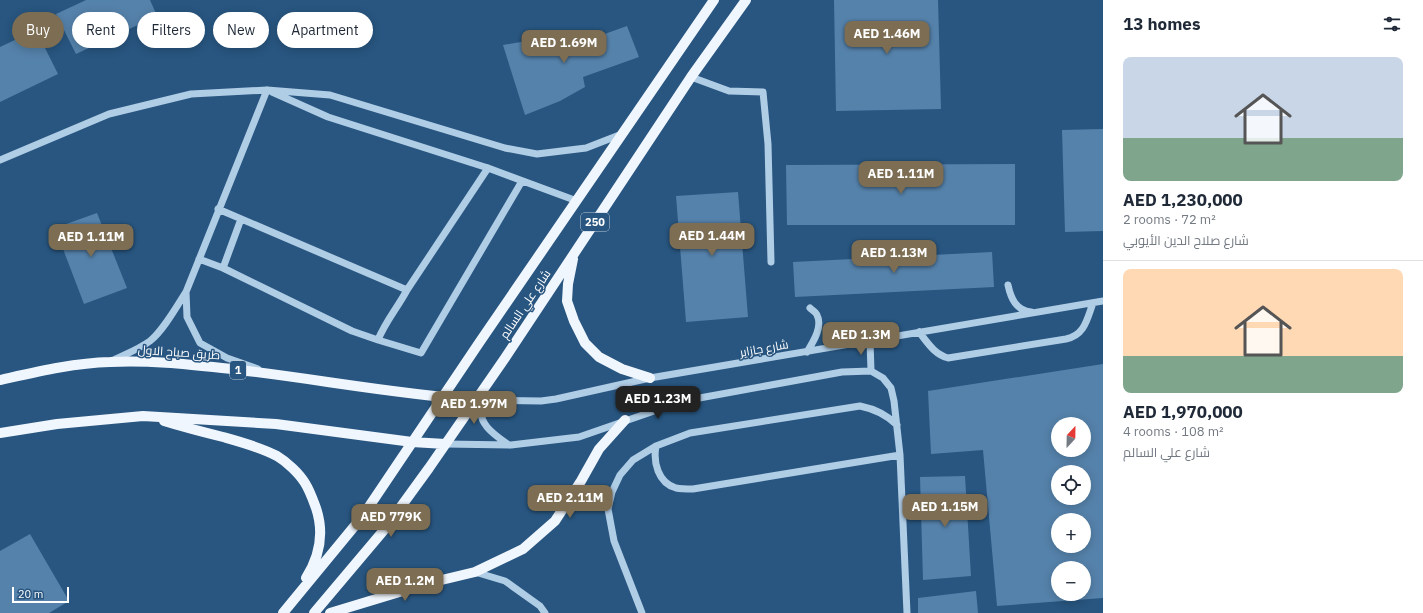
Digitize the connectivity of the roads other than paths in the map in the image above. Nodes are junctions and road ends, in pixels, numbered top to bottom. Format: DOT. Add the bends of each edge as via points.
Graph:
graph roads {
  1 [pos="714,0"];
  2 [pos="746,0"];
  3 [pos="691,77"];
  4 [pos="267,90"];
  5 [pos="623,133"];
  6 [pos="0,160"];
  7 [pos="488,168"];
  8 [pos="522,181"];
  9 [pos="577,201"];
  10 [pos="218,209"];
  11 [pos="241,219"];
  12 [pos="575,253"];
  13 [pos="198,259"];
  14 [pos="771,262"];
  15 [pos="223,268"];
  16 [pos="1008,285"];
  17 [pos="407,290"];
  18 [pos="186,292"];
  19 [pos="1103,301"];
  20 [pos="1093,303"];
  21 [pos="810,308"];
  22 [pos="1041,312"];
  23 [pos="919,332"];
  24 [pos="378,340"];
  25 [pos="870,341"];
  26 [pos="807,352"];
  27 [pos="110,362"];
  28 [pos="871,371"];
  29 [pos="271,373"];
  30 [pos="650,378"];
  31 [pos="0,380"];
  32 [pos="442,397"];
  33 [pos="477,400"];
  34 [pos="494,400"];
  35 [pos="143,416"];
  36 [pos="625,420"];
  37 [pos="897,425"];
  38 [pos="0,433"];
  39 [pos="412,442"];
  40 [pos="445,444"];
  41 [pos="509,446"];
  42 [pos="656,446"];
  43 [pos="900,455"];
  44 [pos="475,572"];
  45 [pos="290,605"];
  46 [pos="283,613"];
  47 [pos="314,613"];
  48 [pos="330,613"];
  49 [pos="545,613"];
  50 [pos="642,613"];
  51 [pos="908,613"];
  1 -- 5 [label="main road, شارع علي السالم / 250"];
  2 -- 3 [label="main road, شارع علي السالم / 250"];
  3 -- 12 [label="main road, شارع علي السالم / 250"];
  3 -- 14 [label="street" via="729,91 763,92 768,144"];
  4 -- 5 [label="street" via="330,95 505,148 537,154 586,148"];
  4 -- 6 [label="street" via="191,94 108,114"];
  4 -- 7 [label="street" via="328,117"];
  4 -- 10 [label="street"];
  5 -- 9 [label="main road, شارع علي السالم / 250"];
  7 -- 8 [label="street"];
  7 -- 17 [label="street"];
  8 -- 9 [label="street"];
  8 -- 24 [label="street" via="421,353"];
  9 -- 32 [label="main road, شارع علي السالم / 250"];
  10 -- 11 [label="street"];
  10 -- 13 [label="street"];
  11 -- 15 [label="street"];
  11 -- 17 [label="street"];
  12 -- 30 [label="main road" via="567,301 585,343 599,357 622,369"];
  12 -- 33 [label="main road, شارع علي السالم / 250"];
  13 -- 15 [label="street"];
  13 -- 18 [label="street"];
  15 -- 24 [label="street" via="352,331"];
  16 -- 22 [label="street" via="1010,298 1017,307 1029,312"];
  17 -- 24 [label="street"];
  18 -- 27 [label="street" via="174,312 151,340"];
  18 -- 29 [label="street" via="187,316 200,343 227,358"];
  19 -- 20 [label="street, شارع جازاير"];
  20 -- 22 [label="street, شارع جازاير"];
  20 -- 23 [label="street" via="1082,329 1078,334 1066,339 948,358 936,352"];
  21 -- 26 [label="street" via="817,314 819,323"];
  22 -- 23 [label="street, شارع جازاير"];
  23 -- 25 [label="street, شارع جازاير"];
  25 -- 26 [label="street, شارع جازاير"];
  25 -- 28 [label="street"];
  26 -- 30 [label="street, شارع جازاير"];
  27 -- 29 [label="main road, طريق صباح الاول / 1" via="175,363"];
  27 -- 31 [label="main road, طريق صباح الاول / 1" via="55,368"];
  28 -- 36 [label="street" via="842,372 683,402"];
  28 -- 37 [label="street" via="883,378 891,388"];
  29 -- 32 [label="main road, طريق صباح الاول / 1"];
  30 -- 34 [label="street, شارع جازاير" via="542,401"];
  32 -- 33 [label="main road, طريق صباح الاول / 1"];
  32 -- 39 [label="main road, شارع علي السالم / 250"];
  33 -- 34 [label="street, شارع جازاير"];
  33 -- 40 [label="main road, شارع علي السالم / 250"];
  34 -- 41 [label="street" via="485,406 482,416 484,423"];
  35 -- 38 [label="main road" via="57,424"];
  35 -- 39 [label="main road" via="276,424"];
  35 -- 45 [label="main road" via="264,450 282,460 305,482 319,518 320,541 311,570"];
  36 -- 41 [label="street" via="579,437"];
  36 -- 44 [label="main road" via="599,449 555,521 523,549"];
  37 -- 42 [label="street" via="874,409 860,406 690,433"];
  37 -- 43 [label="street"];
  39 -- 40 [label="main road"];
  39 -- 45 [label="main road, شارع علي السالم / 250" via="362,517"];
  40 -- 41 [label="street"];
  40 -- 47 [label="main road, شارع علي السالم / 250" via="384,530"];
  42 -- 43 [label="street" via="656,468 663,480 676,488 693,489"];
  42 -- 50 [label="street" via="633,460 620,476 608,508 614,541"];
  43 -- 51 [label="street"];
  44 -- 48 [label="main road"];
  44 -- 49 [label="street" via="505,581 540,606"];
  45 -- 46 [label="main road, شارع علي السالم / 250"];
}
